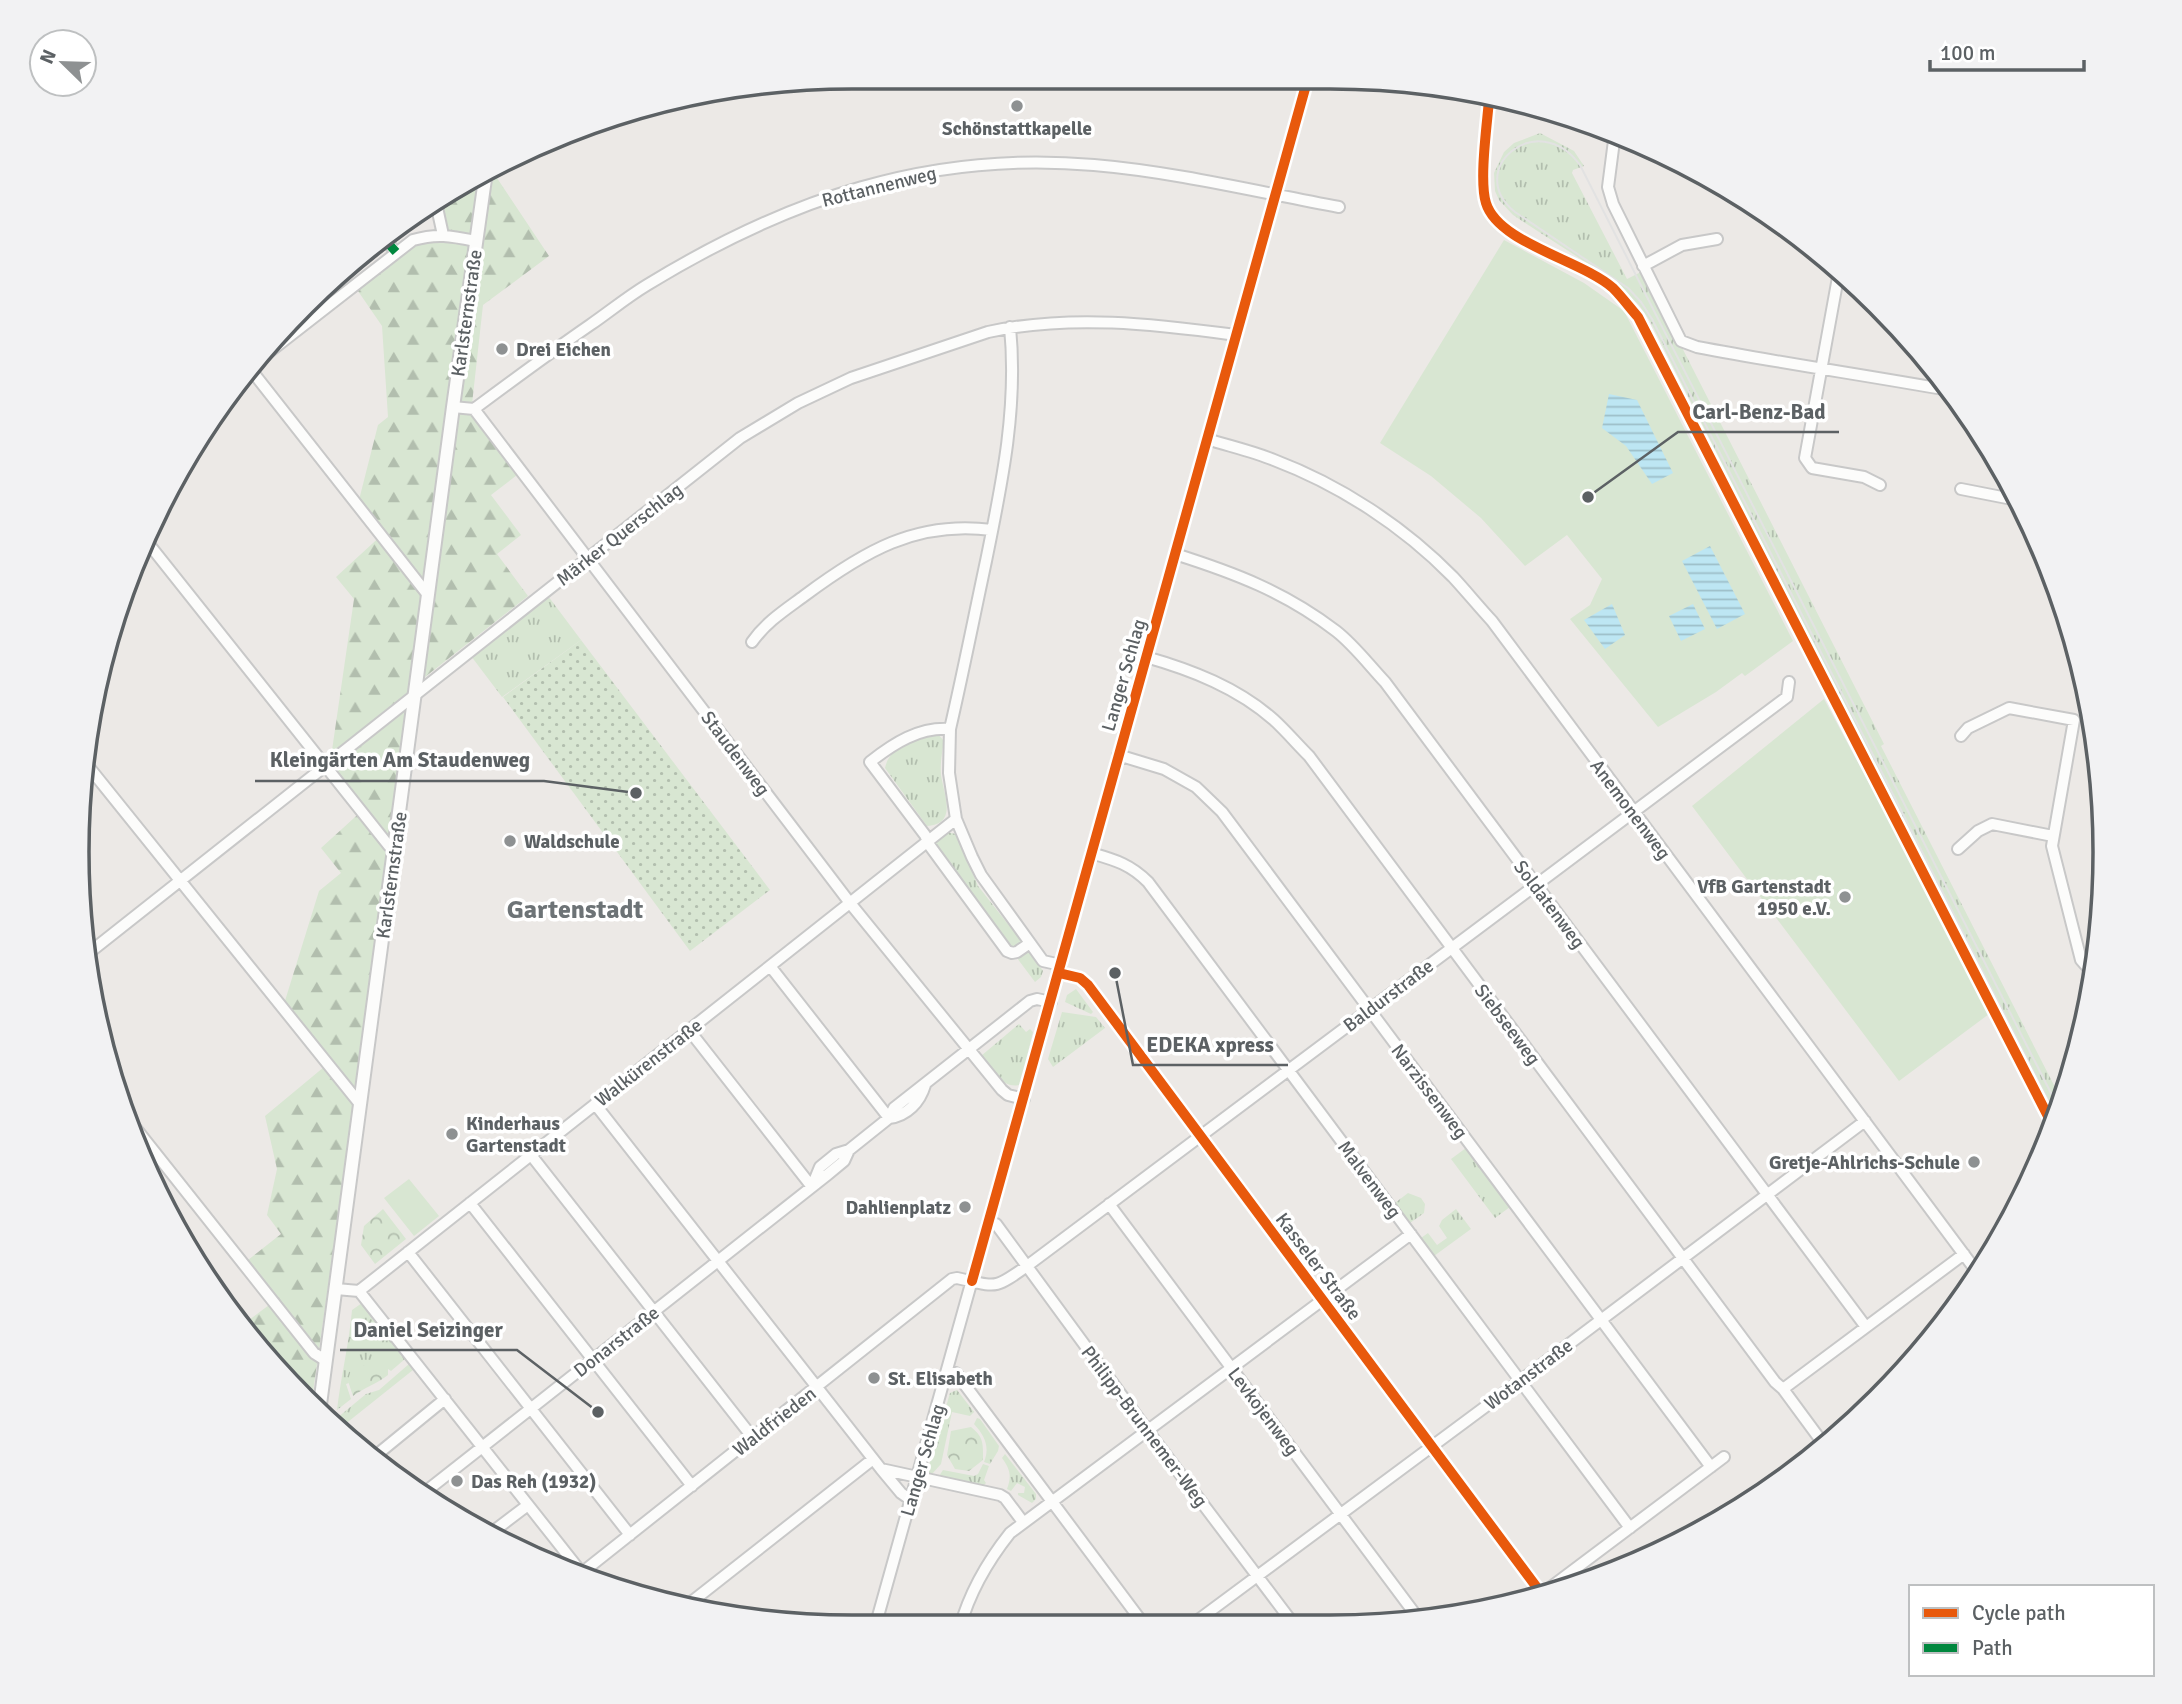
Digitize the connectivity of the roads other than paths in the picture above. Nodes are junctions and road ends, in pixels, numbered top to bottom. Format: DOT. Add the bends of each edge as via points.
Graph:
graph roads {
  1 [pos="1305,89"];
  2 [pos="1614,144"];
  3 [pos="484,184"];
  4 [pos="1275,195"];
  5 [pos="1339,207"];
  6 [pos="438,212"];
  7 [pos="443,235"];
  8 [pos="1717,239"];
  9 [pos="476,241"];
  10 [pos="390,245"];
  11 [pos="396,252"];
  12 [pos="1643,266"];
  13 [pos="1838,284"];
  14 [pos="1010,327"];
  15 [pos="297,330"];
  16 [pos="1236,335"];
  17 [pos="1821,368"];
  18 [pos="256,377"];
  19 [pos="1935,388"];
  20 [pos="453,407"];
  21 [pos="474,409"];
  22 [pos="1207,439"];
  23 [pos="1880,485"];
  24 [pos="1961,489"];
  25 [pos="2005,498"];
  26 [pos="992,530"];
  27 [pos="152,548"];
  28 [pos="1175,554"];
  29 [pos="588,558"];
  30 [pos="428,594"];
  31 [pos="752,642"];
  32 [pos="1146,657"];
  33 [pos="1789,682"];
  34 [pos="415,694"];
  35 [pos="950,729"];
  36 [pos="1961,736"];
  37 [pos="1118,755"];
  38 [pos="325,765"];
  39 [pos="94,773"];
  40 [pos="1634,813"];
  41 [pos="956,819"];
  42 [pos="2053,836"];
  43 [pos="928,841"];
  44 [pos="1958,849"];
  45 [pos="395,850"];
  46 [pos="1091,853"];
  47 [pos="179,881"];
  48 [pos="1535,884"];
  49 [pos="850,903"];
  50 [pos="1030,943"];
  51 [pos="1451,947"];
  52 [pos="96,948"];
  53 [pos="2084,964"];
  54 [pos="770,966"];
  55 [pos="1060,969"];
  56 [pos="1051,1002"];
  57 [pos="1369,1009"];
  58 [pos="689,1030"];
  59 [pos="969,1051"];
  60 [pos="1289,1070"];
  61 [pos="1024,1099"];
  62 [pos="360,1104"];
  63 [pos="595,1104"];
  64 [pos="889,1118"];
  65 [pos="1865,1121"];
  66 [pos="1200,1136"];
  67 [pos="146,1141"];
  68 [pos="530,1155"];
  69 [pos="811,1187"];
  70 [pos="1766,1195"];
  71 [pos="470,1203"];
  72 [pos="1109,1204"];
  73 [pos="996,1224"];
  74 [pos="1411,1234"];
  75 [pos="408,1252"];
  76 [pos="1964,1254"];
  77 [pos="1682,1258"];
  78 [pos="718,1261"];
  79 [pos="1971,1264"];
  80 [pos="1027,1266"];
  81 [pos="972,1281"];
  82 [pos="336,1289"];
  83 [pos="359,1291"];
  84 [pos="1322,1300"];
  85 [pos="653,1312"];
  86 [pos="1601,1320"];
  87 [pos="1866,1327"];
  88 [pos="326,1360"];
  89 [pos="592,1360"];
  90 [pos="1231,1367"];
  91 [pos="947,1371"];
  92 [pos="1520,1381"];
  93 [pos="817,1387"];
  94 [pos="1783,1389"];
  95 [pos="321,1398"];
  96 [pos="445,1399"];
  97 [pos="530,1409"];
  98 [pos="1147,1430"];
  99 [pos="1818,1437"];
  100 [pos="752,1438"];
  101 [pos="1431,1446"];
  102 [pos="482,1447"];
  103 [pos="381,1451"];
  104 [pos="1724,1457"];
  105 [pos="873,1459"];
  106 [pos="1711,1467"];
  107 [pos="881,1469"];
  108 [pos="918,1478"];
  109 [pos="692,1486"];
  110 [pos="431,1488"];
  111 [pos="911,1500"];
  112 [pos="1051,1501"];
  113 [pos="528,1505"];
  114 [pos="1340,1513"];
  115 [pos="1023,1522"];
  116 [pos="499,1528"];
  117 [pos="1630,1528"];
  118 [pos="629,1535"];
  119 [pos="571,1561"];
  120 [pos="590,1568"];
  121 [pos="1258,1575"];
  122 [pos="1562,1578"];
  123 [pos="1537,1586"];
  124 [pos="696,1598"];
  125 [pos="1412,1610"];
  126 [pos="878,1615"];
  127 [pos="964,1615"];
  128 [pos="1137,1615"];
  129 [pos="1205,1615"];
  130 [pos="1287,1615"];
  1 -- 4 [label="street, Langer Schlag"];
  2 -- 12 [label="street" via="1608,187"];
  3 -- 9 [label="street, Karlsternstraße"];
  4 -- 5 [label="street, Rottannenweg"];
  4 -- 16 [label="street, Langer Schlag"];
  4 -- 21 [label="street, Rottannenweg" via="1093,165 1002,164 944,169 874,183 791,210 714,246 645,286"];
  6 -- 7 [label="street"];
  7 -- 9 [label="street"];
  7 -- 11 [label="street" via="413,240"];
  8 -- 12 [label="street" via="1682,245"];
  9 -- 20 [label="street, Karlsternstraße"];
  10 -- 11 [label="street"];
  11 -- 15 [label="street"];
  12 -- 17 [label="street" via="1681,341"];
  13 -- 17 [label="street"];
  14 -- 16 [label="street, Märker Querschlag" via="1110,322"];
  14 -- 26 [label="street, Kasseler Straße" via="1013,400"];
  14 -- 29 [label="street, Märker Querschlag" via="851,378 798,403 740,438"];
  16 -- 22 [label="street, Langer Schlag"];
  17 -- 19 [label="street"];
  17 -- 23 [label="street" via="1805,458 1812,468 1864,477"];
  18 -- 30 [label="street"];
  20 -- 21 [label="street"];
  20 -- 30 [label="street, Karlsternstraße"];
  21 -- 29 [label="street, Staudenweg"];
  22 -- 28 [label="street, Langer Schlag"];
  22 -- 40 [label="street, Anemonenweg" via="1311,475 1408,537 1452,576 1492,621"];
  24 -- 25 [label="street"];
  26 -- 31 [label="street" via="968,527 924,532 880,547 844,566 762,627"];
  26 -- 35 [label="street, Kasseler Straße"];
  27 -- 38 [label="street"];
  28 -- 32 [label="street, Langer Schlag"];
  28 -- 48 [label="street, Soldatenweg" via="1232,572 1288,598 1338,633 1385,682"];
  29 -- 34 [label="street, Märker Querschlag"];
  29 -- 49 [label="street, Staudenweg"];
  30 -- 34 [label="street, Karlsternstraße"];
  32 -- 37 [label="street, Langer Schlag"];
  32 -- 51 [label="street, Siebseeweg" via="1234,691 1273,719 1309,756"];
  33 -- 40 [label="street, Baldurstraße" via="1787,697"];
  34 -- 38 [label="street, Märker Querschlag"];
  34 -- 45 [label="street, Karlsternstraße"];
  35 -- 41 [label="street, Kasseler Straße" via="949,773"];
  35 -- 43 [label="street" via="912,735 870,762"];
  36 -- 42 [label="street" via="2009,708 2074,720"];
  37 -- 46 [label="street, Langer Schlag"];
  37 -- 57 [label="street, Narzissenweg" via="1164,769 1196,788 1222,812"];
  38 -- 45 [label="street"];
  38 -- 47 [label="street, Märker Querschlag"];
  39 -- 47 [label="street"];
  40 -- 48 [label="street, Baldurstraße"];
  40 -- 65 [label="street, Anemonenweg"];
  41 -- 43 [label="street, Walkürenstraße"];
  41 -- 50 [label="street, Kasseler Straße" via="981,875"];
  42 -- 44 [label="street" via="1992,824"];
  42 -- 53 [label="street" via="2054,855"];
  43 -- 49 [label="street, Walkürenstraße"];
  43 -- 50 [label="street" via="1007,951 1012,954"];
  45 -- 62 [label="street, Karlsternstraße"];
  46 -- 55 [label="street, Langer Schlag"];
  46 -- 60 [label="street, Malvenweg" via="1121,862 1148,882"];
  47 -- 52 [label="street, Märker Querschlag"];
  47 -- 62 [label="street"];
  48 -- 51 [label="street, Baldurstraße"];
  48 -- 70 [label="street, Soldatenweg"];
  49 -- 54 [label="street, Walkürenstraße"];
  49 -- 59 [label="street, Staudenweg"];
  50 -- 55 [label="street, Kasseler Straße" via="1043,961"];
  51 -- 57 [label="street, Baldurstraße"];
  51 -- 77 [label="street, Siebseeweg"];
  54 -- 58 [label="street, Walkürenstraße"];
  54 -- 64 [label="street"];
  55 -- 56 [label="street, Langer Schlag"];
  55 -- 66 [label="street, Kasseler Straße" via="1088,985"];
  56 -- 59 [label="street, Donarstraße" via="1030,1001"];
  56 -- 61 [label="street, Langer Schlag"];
  57 -- 60 [label="street, Baldurstraße"];
  57 -- 86 [label="street, Narzissenweg"];
  58 -- 63 [label="street, Walkürenstraße"];
  58 -- 69 [label="street"];
  59 -- 61 [label="street, Staudenweg" via="1002,1090"];
  59 -- 64 [label="street, Donarstraße" via="925,1085 917,1103 899,1117"];
  60 -- 66 [label="street, Baldurstraße"];
  60 -- 74 [label="street, Malvenweg"];
  61 -- 81 [label="street, Langer Schlag"];
  62 -- 82 [label="street, Karlsternstraße"];
  63 -- 68 [label="street, Walkürenstraße"];
  63 -- 78 [label="street"];
  64 -- 69 [label="street, Donarstraße" via="820,1167"];
  65 -- 70 [label="street, Wotanstraße"];
  65 -- 76 [label="street, Anemonenweg"];
  66 -- 72 [label="street, Baldurstraße"];
  66 -- 84 [label="street, Kasseler Straße"];
  67 -- 88 [label="street" via="314,1353"];
  68 -- 71 [label="street, Walkürenstraße"];
  68 -- 85 [label="street"];
  69 -- 78 [label="street, Donarstraße"];
  70 -- 77 [label="street, Wotanstraße"];
  70 -- 87 [label="street, Soldatenweg"];
  71 -- 75 [label="street, Walkürenstraße"];
  71 -- 89 [label="street"];
  72 -- 80 [label="street, Baldurstraße"];
  72 -- 90 [label="street, Levkojenweg"];
  73 -- 80 [label="street, Philipp-Brunnemer-Weg"];
  74 -- 84 [label="street"];
  74 -- 92 [label="street, Malvenweg"];
  75 -- 83 [label="street, Walkürenstraße"];
  75 -- 97 [label="street"];
  76 -- 79 [label="street, Anemonenweg"];
  76 -- 87 [label="street"];
  77 -- 86 [label="street, Wotanstraße"];
  77 -- 94 [label="street, Siebseeweg"];
  78 -- 85 [label="street, Donarstraße"];
  78 -- 93 [label="street"];
  80 -- 81 [label="street, Baldurstraße" via="1000,1285"];
  80 -- 98 [label="street, Philipp-Brunnemer-Weg"];
  81 -- 91 [label="street, Langer Schlag"];
  81 -- 93 [label="street, Waldfrieden" via="952,1279"];
  82 -- 83 [label="street"];
  82 -- 88 [label="street, Karlsternstraße"];
  83 -- 96 [label="street"];
  84 -- 90 [label="street"];
  84 -- 101 [label="street, Kasseler Straße"];
  85 -- 89 [label="street, Donarstraße"];
  85 -- 100 [label="street"];
  86 -- 92 [label="street, Wotanstraße"];
  86 -- 106 [label="street, Narzissenweg"];
  87 -- 94 [label="street"];
  88 -- 95 [label="street, Karlsternstraße"];
  89 -- 97 [label="street, Donarstraße"];
  89 -- 109 [label="street"];
  90 -- 98 [label="street"];
  90 -- 114 [label="street, Levkojenweg"];
  91 -- 108 [label="street, Langer Schlag"];
  91 -- 112 [label="street" via="956,1373"];
  92 -- 101 [label="street, Wotanstraße"];
  92 -- 117 [label="street, Malvenweg"];
  93 -- 100 [label="street, Waldfrieden"];
  93 -- 105 [label="street"];
  94 -- 99 [label="street, Siebseeweg"];
  96 -- 102 [label="street"];
  96 -- 103 [label="street"];
  97 -- 102 [label="street, Donarstraße"];
  97 -- 118 [label="street"];
  98 -- 112 [label="street"];
  98 -- 121 [label="street, Philipp-Brunnemer-Weg"];
  100 -- 109 [label="street, Waldfrieden"];
  101 -- 114 [label="street, Wotanstraße"];
  101 -- 123 [label="street, Kasseler Straße"];
  102 -- 110 [label="street, Donarstraße"];
  102 -- 113 [label="street"];
  104 -- 106 [label="street"];
  105 -- 107 [label="street"];
  105 -- 124 [label="street"];
  106 -- 117 [label="street"];
  107 -- 108 [label="street"];
  107 -- 111 [label="street"];
  108 -- 111 [label="street, Langer Schlag"];
  108 -- 115 [label="street" via="1000,1495"];
  109 -- 118 [label="street, Waldfrieden"];
  111 -- 126 [label="street, Langer Schlag"];
  112 -- 115 [label="street"];
  112 -- 128 [label="street"];
  113 -- 116 [label="street"];
  113 -- 119 [label="street"];
  114 -- 121 [label="street, Wotanstraße"];
  114 -- 125 [label="street, Levkojenweg"];
  115 -- 127 [label="street" via="990,1558"];
  117 -- 122 [label="street"];
  118 -- 120 [label="street, Waldfrieden"];
  121 -- 129 [label="street, Wotanstraße"];
  121 -- 130 [label="street, Philipp-Brunnemer-Weg"];
}
